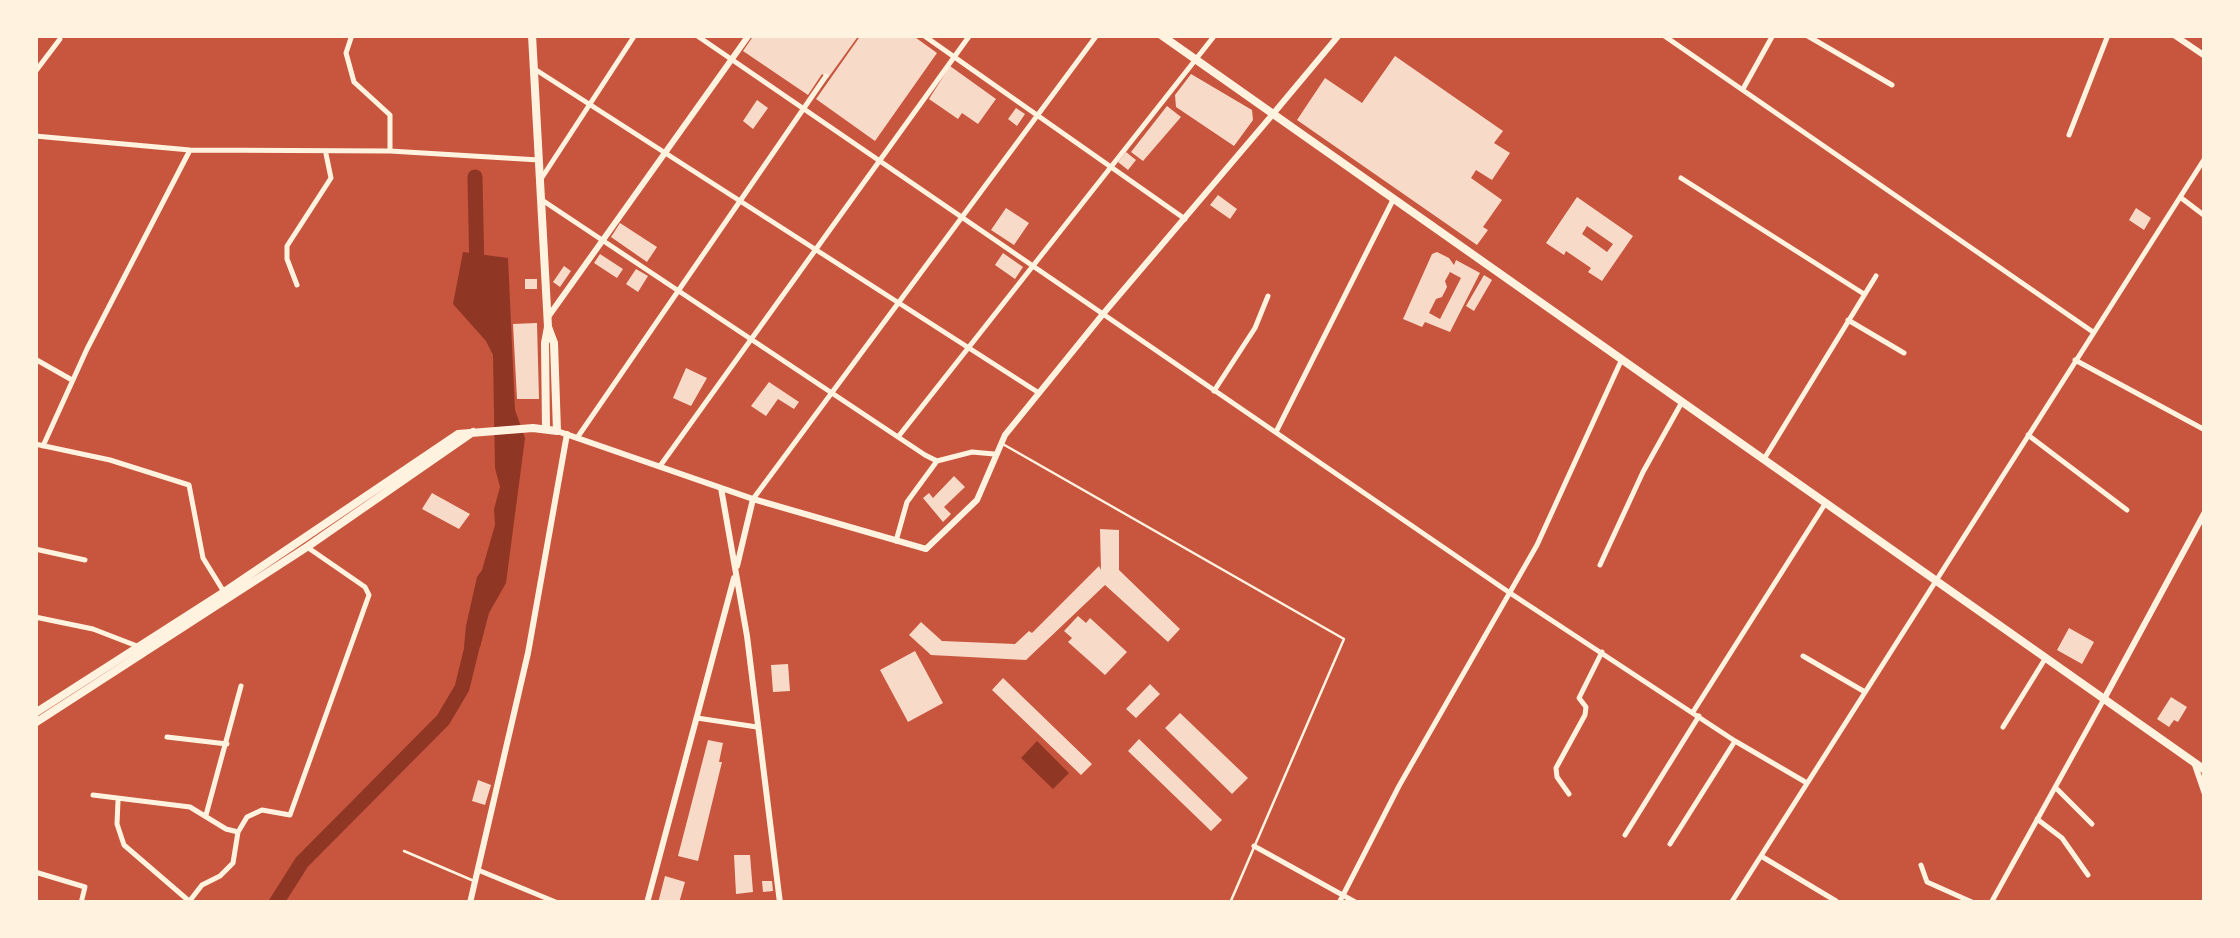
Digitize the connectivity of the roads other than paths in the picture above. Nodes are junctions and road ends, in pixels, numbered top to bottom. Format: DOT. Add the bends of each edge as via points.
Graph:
graph roads {
  1 [pos="352,35"];
  2 [pos="532,35"];
  3 [pos="635,35"];
  4 [pos="696,35"];
  5 [pos="749,35"];
  6 [pos="923,35"];
  7 [pos="970,35"];
  8 [pos="1097,35"];
  9 [pos="1161,35"];
  10 [pos="1215,35"];
  11 [pos="1338,35"];
  12 [pos="1663,35"];
  13 [pos="1773,35"];
  14 [pos="1806,35"];
  15 [pos="2108,35"];
  16 [pos="2174,35"];
  17 [pos="60,39"];
  18 [pos="2205,56"];
  19 [pos="953,58"];
  20 [pos="732,59"];
  21 [pos="1196,60"];
  22 [pos="532,68"];
  23 [pos="35,72"];
  24 [pos="826,76"];
  25 [pos="1892,86"];
  26 [pos="1742,90"];
  27 [pos="588,104"];
  28 [pos="804,107"];
  29 [pos="1036,114"];
  30 [pos="1273,114"];
  31 [pos="37,136"];
  32 [pos="2069,136"];
  33 [pos="35,144"];
  34 [pos="190,150"];
  35 [pos="390,151"];
  36 [pos="326,152"];
  37 [pos="666,153"];
  38 [pos="2205,158"];
  39 [pos="878,159"];
  40 [pos="540,160"];
  41 [pos="1110,166"];
  42 [pos="1680,178"];
  43 [pos="541,180"];
  44 [pos="2180,197"];
  45 [pos="1394,198"];
  46 [pos="542,200"];
  47 [pos="741,201"];
  48 [pos="960,216"];
  49 [pos="2205,216"];
  50 [pos="1185,219"];
  51 [pos="604,241"];
  52 [pos="814,248"];
  53 [pos="1032,267"];
  54 [pos="1876,276"];
  55 [pos="297,284"];
  56 [pos="679,291"];
  57 [pos="1864,294"];
  58 [pos="1268,296"];
  59 [pos="899,300"];
  60 [pos="1103,314"];
  61 [pos="1848,320"];
  62 [pos="548,323"];
  63 [pos="2093,332"];
  64 [pos="750,338"];
  65 [pos="970,347"];
  66 [pos="1904,352"];
  67 [pos="35,359"];
  68 [pos="1622,360"];
  69 [pos="2074,360"];
  70 [pos="72,380"];
  71 [pos="1214,391"];
  72 [pos="1039,393"];
  73 [pos="831,394"];
  74 [pos="1682,402"];
  75 [pos="546,429"];
  76 [pos="556,430"];
  77 [pos="2205,430"];
  78 [pos="477,432"];
  79 [pos="1276,432"];
  80 [pos="566,434"];
  81 [pos="2028,435"];
  82 [pos="898,437"];
  83 [pos="577,438"];
  84 [pos="1000,442"];
  85 [pos="35,444"];
  86 [pos="43,446"];
  87 [pos="994,454"];
  88 [pos="1764,459"];
  89 [pos="938,461"];
  90 [pos="660,466"];
  91 [pos="721,487"];
  92 [pos="753,499"];
  93 [pos="1825,504"];
  94 [pos="2127,510"];
  95 [pos="2205,512"];
  96 [pos="896,542"];
  97 [pos="307,547"];
  98 [pos="35,548"];
  99 [pos="85,560"];
  100 [pos="1600,565"];
  101 [pos="736,572"];
  102 [pos="1934,581"];
  103 [pos="224,592"];
  104 [pos="1510,592"];
  105 [pos="35,617"];
  106 [pos="138,647"];
  107 [pos="1602,652"];
  108 [pos="1803,656"];
  109 [pos="2044,659"];
  110 [pos="241,686"];
  111 [pos="1865,692"];
  112 [pos="2104,700"];
  113 [pos="41,709"];
  114 [pos="1696,714"];
  115 [pos="697,718"];
  116 [pos="35,722"];
  117 [pos="757,727"];
  118 [pos="2003,727"];
  119 [pos="166,737"];
  120 [pos="1736,741"];
  121 [pos="227,744"];
  122 [pos="2194,762"];
  123 [pos="2205,770"];
  124 [pos="1808,783"];
  125 [pos="2055,787"];
  126 [pos="94,794"];
  127 [pos="1569,794"];
  128 [pos="2205,794"];
  129 [pos="118,800"];
  130 [pos="206,815"];
  131 [pos="2037,820"];
  132 [pos="2092,824"];
  133 [pos="238,832"];
  134 [pos="1625,835"];
  135 [pos="1670,844"];
  136 [pos="1254,846"];
  137 [pos="404,851"];
  138 [pos="1761,856"];
  139 [pos="1921,865"];
  140 [pos="478,870"];
  141 [pos="35,872"];
  142 [pos="2088,875"];
  143 [pos="475,882"];
  144 [pos="1342,895"];
  145 [pos="1836,901"];
  146 [pos="189,902"];
  147 [pos="81,903"];
  148 [pos="470,903"];
  149 [pos="558,903"];
  150 [pos="647,903"];
  151 [pos="780,903"];
  152 [pos="1230,903"];
  153 [pos="1338,903"];
  154 [pos="1356,903"];
  155 [pos="1732,903"];
  156 [pos="1974,903"];
  157 [pos="1991,903"];
  1 -- 35 [label="street" via="346,53 354,82 390,115"];
  2 -- 22 [label="main road"];
  3 -- 27 [label="street"];
  4 -- 20 [label="street"];
  5 -- 20 [label="main road"];
  6 -- 19 [label="street"];
  7 -- 19 [label="street"];
  8 -- 29 [label="street"];
  9 -- 21 [label="main road"];
  10 -- 21 [label="street"];
  11 -- 30 [label="main road"];
  12 -- 26 [label="street"];
  13 -- 26 [label="street"];
  14 -- 25 [label="street"];
  15 -- 32 [label="street"];
  16 -- 18 [label="main road"];
  17 -- 23 [label="street"];
  19 -- 29 [label="street"];
  19 -- 39 [label="street"];
  20 -- 28 [label="street"];
  20 -- 37 [label="main road"];
  21 -- 30 [label="main road"];
  21 -- 41 [label="street"];
  22 -- 27 [label="street"];
  22 -- 40 [label="main road"];
  24 -- 28 [label="street"];
  26 -- 63 [label="street"];
  27 -- 37 [label="street"];
  27 -- 43 [label="street"];
  28 -- 39 [label="street"];
  28 -- 47 [label="street"];
  29 -- 41 [label="street"];
  29 -- 48 [label="street"];
  30 -- 45 [label="main road"];
  30 -- 50 [label="main road"];
  31 -- 33 [label="street"];
  31 -- 34 [label="street"];
  34 -- 36 [label="street"];
  34 -- 70 [label="street"];
  35 -- 36 [label="street"];
  35 -- 40 [label="street"];
  36 -- 55 [label="street" via="331,178 287,246"];
  37 -- 47 [label="street"];
  37 -- 51 [label="main road"];
  38 -- 44 [label="street"];
  39 -- 48 [label="street"];
  39 -- 52 [label="street"];
  40 -- 43 [label="main road"];
  41 -- 50 [label="street"];
  41 -- 53 [label="street"];
  42 -- 57 [label="street"];
  43 -- 46 [label="main road"];
  44 -- 49 [label="street"];
  44 -- 63 [label="street"];
  45 -- 68 [label="main road"];
  45 -- 79 [label="street"];
  46 -- 51 [label="street"];
  46 -- 62 [label="main road"];
  47 -- 52 [label="street"];
  47 -- 56 [label="street"];
  48 -- 53 [label="street"];
  48 -- 59 [label="street"];
  50 -- 60 [label="main road"];
  51 -- 56 [label="street"];
  51 -- 62 [label="main road"];
  52 -- 59 [label="street"];
  52 -- 64 [label="street"];
  53 -- 60 [label="street"];
  53 -- 65 [label="street"];
  54 -- 57 [label="street"];
  56 -- 64 [label="street"];
  56 -- 83 [label="street"];
  57 -- 61 [label="street"];
  58 -- 71 [label="street"];
  59 -- 65 [label="street"];
  59 -- 73 [label="street"];
  60 -- 71 [label="street"];
  60 -- 72 [label="main road"];
  61 -- 66 [label="street"];
  61 -- 88 [label="street"];
  62 -- 75 [label="main road"];
  62 -- 76 [label="main road"];
  63 -- 69 [label="street"];
  64 -- 73 [label="street"];
  64 -- 90 [label="street"];
  65 -- 72 [label="street"];
  65 -- 82 [label="street"];
  67 -- 70 [label="street"];
  68 -- 74 [label="main road"];
  68 -- 104 [label="street"];
  69 -- 77 [label="street"];
  69 -- 81 [label="street"];
  70 -- 86 [label="street"];
  71 -- 79 [label="street"];
  72 -- 84 [label="main road"];
  73 -- 82 [label="street"];
  73 -- 92 [label="street"];
  74 -- 88 [label="main road"];
  74 -- 100 [label="street"];
  75 -- 76 [label="main road"];
  75 -- 78 [label="main road"];
  76 -- 80 [label="main road"];
  78 -- 97 [label="main road"];
  78 -- 103 [label="main road" via="458,434"];
  79 -- 104 [label="street"];
  80 -- 83 [label="main road"];
  80 -- 140 [label="main road" via="528,653"];
  81 -- 94 [label="street"];
  81 -- 102 [label="street"];
  82 -- 89 [label="street"];
  83 -- 90 [label="main road"];
  84 -- 87 [label="main road"];
  84 -- 136 [label="lane" via="1344,640"];
  85 -- 86 [label="street"];
  86 -- 103 [label="street" via="189,485 203,558"];
  87 -- 89 [label="street"];
  87 -- 96 [label="main road" via="977,500 932,546"];
  88 -- 93 [label="main road"];
  89 -- 96 [label="street" via="907,502"];
  90 -- 91 [label="main road"];
  91 -- 92 [label="main road"];
  91 -- 101 [label="main road"];
  92 -- 96 [label="main road"];
  92 -- 101 [label="main road"];
  93 -- 102 [label="main road"];
  93 -- 114 [label="street"];
  95 -- 112 [label="main road"];
  97 -- 113 [label="main road"];
  97 -- 133 [label="street" via="370,593 290,814 253,812"];
  98 -- 99 [label="street"];
  101 -- 115 [label="main road"];
  101 -- 117 [label="main road"];
  102 -- 109 [label="main road"];
  102 -- 111 [label="street"];
  103 -- 106 [label="main road"];
  104 -- 107 [label="street"];
  104 -- 144 [label="street"];
  105 -- 106 [label="street"];
  106 -- 113 [label="main road"];
  107 -- 114 [label="street"];
  107 -- 127 [label="street" via="1579,698 1585,715 1556,768"];
  108 -- 111 [label="street"];
  109 -- 112 [label="main road"];
  109 -- 118 [label="street"];
  110 -- 121 [label="street"];
  111 -- 124 [label="street"];
  112 -- 122 [label="main road"];
  112 -- 125 [label="street"];
  113 -- 116 [label="main road"];
  114 -- 120 [label="street"];
  114 -- 134 [label="street"];
  115 -- 117 [label="street"];
  115 -- 150 [label="main road"];
  117 -- 151 [label="main road"];
  119 -- 121 [label="street"];
  120 -- 124 [label="street"];
  120 -- 135 [label="street"];
  121 -- 130 [label="street"];
  122 -- 123 [label="main road"];
  122 -- 128 [label="main road"];
  124 -- 138 [label="street"];
  125 -- 131 [label="street"];
  125 -- 132 [label="street"];
  126 -- 129 [label="street"];
  129 -- 130 [label="street" via="176,804"];
  129 -- 146 [label="street" via="116,824 124,845"];
  130 -- 133 [label="street"];
  131 -- 142 [label="street" via="2062,838"];
  131 -- 157 [label="street"];
  133 -- 146 [label="street" via="233,864 202,884"];
  136 -- 144 [label="street"];
  136 -- 152 [label="lane"];
  137 -- 143 [label="lane"];
  138 -- 145 [label="street"];
  138 -- 155 [label="street"];
  139 -- 156 [label="street" via="1927,882"];
  140 -- 143 [label="main road"];
  140 -- 149 [label="street"];
  141 -- 147 [label="street" via="85,887"];
  143 -- 148 [label="main road"];
  144 -- 153 [label="street"];
  144 -- 154 [label="street"];
}
